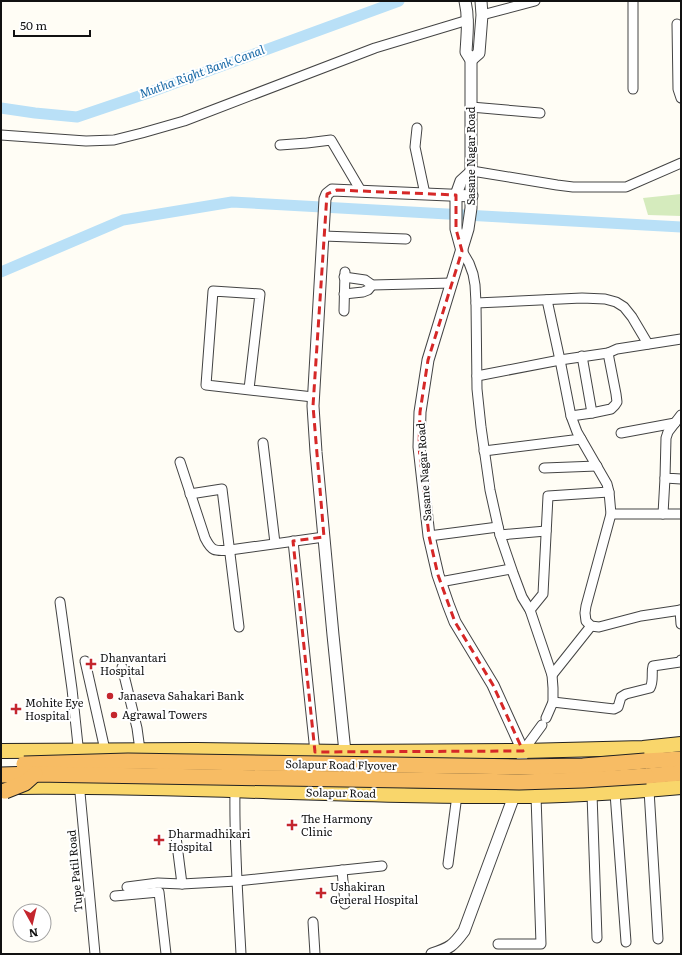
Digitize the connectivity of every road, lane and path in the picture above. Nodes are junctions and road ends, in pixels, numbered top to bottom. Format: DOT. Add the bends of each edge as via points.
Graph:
graph roads {
  1 [pos="481,1"];
  2 [pos="535,1"];
  3 [pos="633,1"];
  4 [pos="466,2"];
  5 [pos="482,15"];
  6 [pos="468,20"];
  7 [pos="677,24"];
  8 [pos="472,60"];
  9 [pos="633,89"];
  10 [pos="681,98"];
  11 [pos="471,107"];
  12 [pos="540,113"];
  13 [pos="417,128"];
  14 [pos="1,135"];
  15 [pos="280,145"];
  16 [pos="681,163"];
  17 [pos="472,170"];
  18 [pos="361,191"];
  19 [pos="425,194"];
  20 [pos="456,195"];
  21 [pos="472,196"];
  22 [pos="323,236"];
  23 [pos="406,239"];
  24 [pos="462,251"];
  25 [pos="342,283"];
  26 [pos="452,283"];
  27 [pos="372,285"];
  28 [pos="547,300"];
  29 [pos="476,303"];
  30 [pos="344,311"];
  31 [pos="681,340"];
  32 [pos="648,344"];
  33 [pos="608,353"];
  34 [pos="582,356"];
  35 [pos="560,360"];
  36 [pos="477,376"];
  37 [pos="249,389"];
  38 [pos="314,397"];
  39 [pos="592,413"];
  40 [pos="681,415"];
  41 [pos="571,416"];
  42 [pos="674,423"];
  43 [pos="621,433"];
  44 [pos="581,439"];
  45 [pos="263,443"];
  46 [pos="484,451"];
  47 [pos="180,462"];
  48 [pos="597,466"];
  49 [pos="544,468"];
  50 [pos="665,478"];
  51 [pos="681,478"];
  52 [pos="609,492"];
  53 [pos="190,494"];
  54 [pos="611,514"];
  55 [pos="663,514"];
  56 [pos="681,514"];
  57 [pos="499,531"];
  58 [pos="546,531"];
  59 [pos="429,536"];
  60 [pos="324,537"];
  61 [pos="293,541"];
  62 [pos="275,543"];
  63 [pos="230,550"];
  64 [pos="511,568"];
  65 [pos="440,582"];
  66 [pos="60,602"];
  67 [pos="530,610"];
  68 [pos="681,610"];
  69 [pos="681,624"];
  70 [pos="591,626"];
  71 [pos="239,627"];
  72 [pos="681,660"];
  73 [pos="85,661"];
  74 [pos="122,668"];
  75 [pos="552,675"];
  76 [pos="553,702"];
  77 [pos="681,744"];
  78 [pos="80,750"];
  79 [pos="105,750"];
  80 [pos="140,750"];
  81 [pos="1,751"];
  82 [pos="523,751"];
  83 [pos="315,752"];
  84 [pos="345,752"];
  85 [pos="681,759"];
  86 [pos="1,765"];
  87 [pos="681,773"];
  88 [pos="35,774"];
  89 [pos="1,775"];
  90 [pos="647,776"];
  91 [pos="79,786"];
  92 [pos="1,787"];
  93 [pos="681,787"];
  94 [pos="235,790"];
  95 [pos="1,791"];
  96 [pos="615,793"];
  97 [pos="592,794"];
  98 [pos="456,795"];
  99 [pos="514,796"];
  100 [pos="536,796"];
  101 [pos="176,837"];
  102 [pos="448,864"];
  103 [pos="382,866"];
  104 [pos="342,870"];
  105 [pos="237,881"];
  106 [pos="182,884"];
  107 [pos="127,886"];
  108 [pos="115,896"];
  109 [pos="345,904"];
  110 [pos="313,922"];
  111 [pos="597,938"];
  112 [pos="658,939"];
  113 [pos="626,942"];
  114 [pos="498,944"];
  115 [pos="452,950"];
  116 [pos="95,954"];
  117 [pos="166,954"];
  118 [pos="242,954"];
  119 [pos="315,954"];
  120 [pos="432,954"];
  1 -- 5 [label="street, Sasane Nagar Road"];
  2 -- 5 [label="street"];
  3 -- 9 [label="street"];
  4 -- 6 [label="street, Sasane Nagar Road"];
  5 -- 8 [label="street, Sasane Nagar Road" via="479,52"];
  6 -- 8 [label="street, Sasane Nagar Road" via="466,52"];
  6 -- 14 [label="street" via="375,48 184,121 114,140 86,141"];
  7 -- 10 [label="street" via="678,89"];
  8 -- 11 [label="street, Sasane Nagar Road"];
  11 -- 12 [label="street"];
  11 -- 17 [label="street, Sasane Nagar Road"];
  13 -- 19 [label="street" via="414,147"];
  15 -- 18 [label="street" via="331,140"];
  16 -- 17 [label="street" via="626,187 573,187"];
  17 -- 20 [label="street" via="461,181"];
  17 -- 21 [label="street, Sasane Nagar Road"];
  18 -- 19 [label="street"];
  18 -- 22 [label="street" via="332,190 327,194"];
  19 -- 20 [label="street"];
  20 -- 21 [label="street"];
  20 -- 24 [label="street" via="456,230"];
  21 -- 24 [label="street, Sasane Nagar Road"];
  22 -- 23 [label="street"];
  22 -- 38 [label="street"];
  24 -- 26 [label="street, Sasane Nagar Road"];
  24 -- 29 [label="street" via="473,274"];
  25 -- 27 [label="street" via="365,280"];
  25 -- 27 [label="street" via="363,292"];
  25 -- 30 [label="street"];
  26 -- 27 [label="street"];
  26 -- 59 [label="street, Sasane Nagar Road" via="428,360 420,412 419,446"];
  28 -- 29 [label="street"];
  28 -- 32 [label="street" via="582,298 616,302 632,317"];
  28 -- 35 [label="street"];
  29 -- 36 [label="street"];
  31 -- 32 [label="street"];
  32 -- 33 [label="street"];
  33 -- 34 [label="street"];
  33 -- 39 [label="street" via="617,402 611,409"];
  34 -- 35 [label="street"];
  34 -- 39 [label="street"];
  35 -- 36 [label="street"];
  35 -- 41 [label="street"];
  36 -- 46 [label="street"];
  37 -- 37 [label="street" via="206,385 213,291 260,294"];
  37 -- 38 [label="street"];
  38 -- 60 [label="street"];
  39 -- 41 [label="street"];
  40 -- 42 [label="street"];
  41 -- 44 [label="street"];
  42 -- 43 [label="street"];
  42 -- 50 [label="street" via="666,438"];
  44 -- 46 [label="street"];
  44 -- 48 [label="street"];
  45 -- 62 [label="street"];
  46 -- 57 [label="street"];
  47 -- 53 [label="street"];
  48 -- 49 [label="street"];
  48 -- 52 [label="street"];
  50 -- 51 [label="street"];
  50 -- 55 [label="street"];
  52 -- 54 [label="street"];
  52 -- 58 [label="street" via="548,496"];
  53 -- 63 [label="street" via="209,546 216,550"];
  53 -- 63 [label="street" via="222,489"];
  54 -- 55 [label="street"];
  54 -- 70 [label="street" via="586,606 586,621"];
  55 -- 56 [label="street"];
  57 -- 58 [label="street"];
  57 -- 59 [label="street"];
  57 -- 64 [label="street"];
  58 -- 67 [label="street" via="543,594"];
  59 -- 65 [label="street, Sasane Nagar Road"];
  60 -- 61 [label="street"];
  60 -- 84 [label="street"];
  61 -- 62 [label="street"];
  61 -- 83 [label="street"];
  62 -- 63 [label="street"];
  63 -- 71 [label="street"];
  64 -- 65 [label="street"];
  64 -- 67 [label="street"];
  65 -- 82 [label="street, Sasane Nagar Road" via="455,622 493,685"];
  66 -- 78 [label="street, Tupe Patil Road"];
  67 -- 75 [label="street"];
  68 -- 69 [label="street"];
  68 -- 70 [label="street" via="641,616 599,627"];
  70 -- 75 [label="street"];
  72 -- 76 [label="street" via="653,666 650,688 626,694 621,697 618,707 614,709"];
  73 -- 79 [label="street"];
  74 -- 80 [label="street"];
  75 -- 76 [label="street"];
  76 -- 82 [label="street" via="544,721"];
  77 -- 82 [label="main road" via="642,748"];
  78 -- 79 [label="main road"];
  78 -- 81 [label="main road"];
  78 -- 91 [label="street, Tupe Patil Road"];
  79 -- 80 [label="main road"];
  80 -- 83 [label="main road"];
  82 -- 84 [label="main road"];
  82 -- 99 [label="street"];
  83 -- 84 [label="main road"];
  85 -- 90 [label="highway, Solapur Road Flyover"];
  86 -- 90 [label="highway, Solapur Road Flyover, bridge" via="128,761 519,768 582,766"];
  87 -- 90 [label="highway, Solapur Road Flyover"];
  88 -- 89 [label="highway, Solapur Road Flyover, bridge"];
  88 -- 90 [label="highway, Solapur Road Flyover, bridge" via="519,782"];
  88 -- 95 [label="highway, bridge" via="25,783"];
  90 -- 93 [label="main road, Solapur Road"];
  90 -- 96 [label="main road, Solapur Road"];
  90 -- 112 [label="street"];
  91 -- 92 [label="main road, Solapur Road"];
  91 -- 94 [label="main road, Solapur Road"];
  91 -- 116 [label="street, Tupe Patil Road"];
  94 -- 98 [label="main road, Solapur Road"];
  94 -- 105 [label="street"];
  96 -- 97 [label="main road, Solapur Road"];
  96 -- 113 [label="street"];
  97 -- 100 [label="main road, Solapur Road"];
  97 -- 111 [label="street"];
  98 -- 99 [label="main road, Solapur Road"];
  98 -- 102 [label="street"];
  99 -- 100 [label="main road, Solapur Road"];
  99 -- 115 [label="street" via="464,931"];
  100 -- 114 [label="street" via="541,944"];
  101 -- 106 [label="street"];
  103 -- 104 [label="street"];
  104 -- 105 [label="street"];
  104 -- 109 [label="street"];
  105 -- 106 [label="street"];
  105 -- 118 [label="street"];
  106 -- 107 [label="street"];
  108 -- 117 [label="street" via="159,892"];
  110 -- 119 [label="street"];
  115 -- 120 [label="street"];
}
